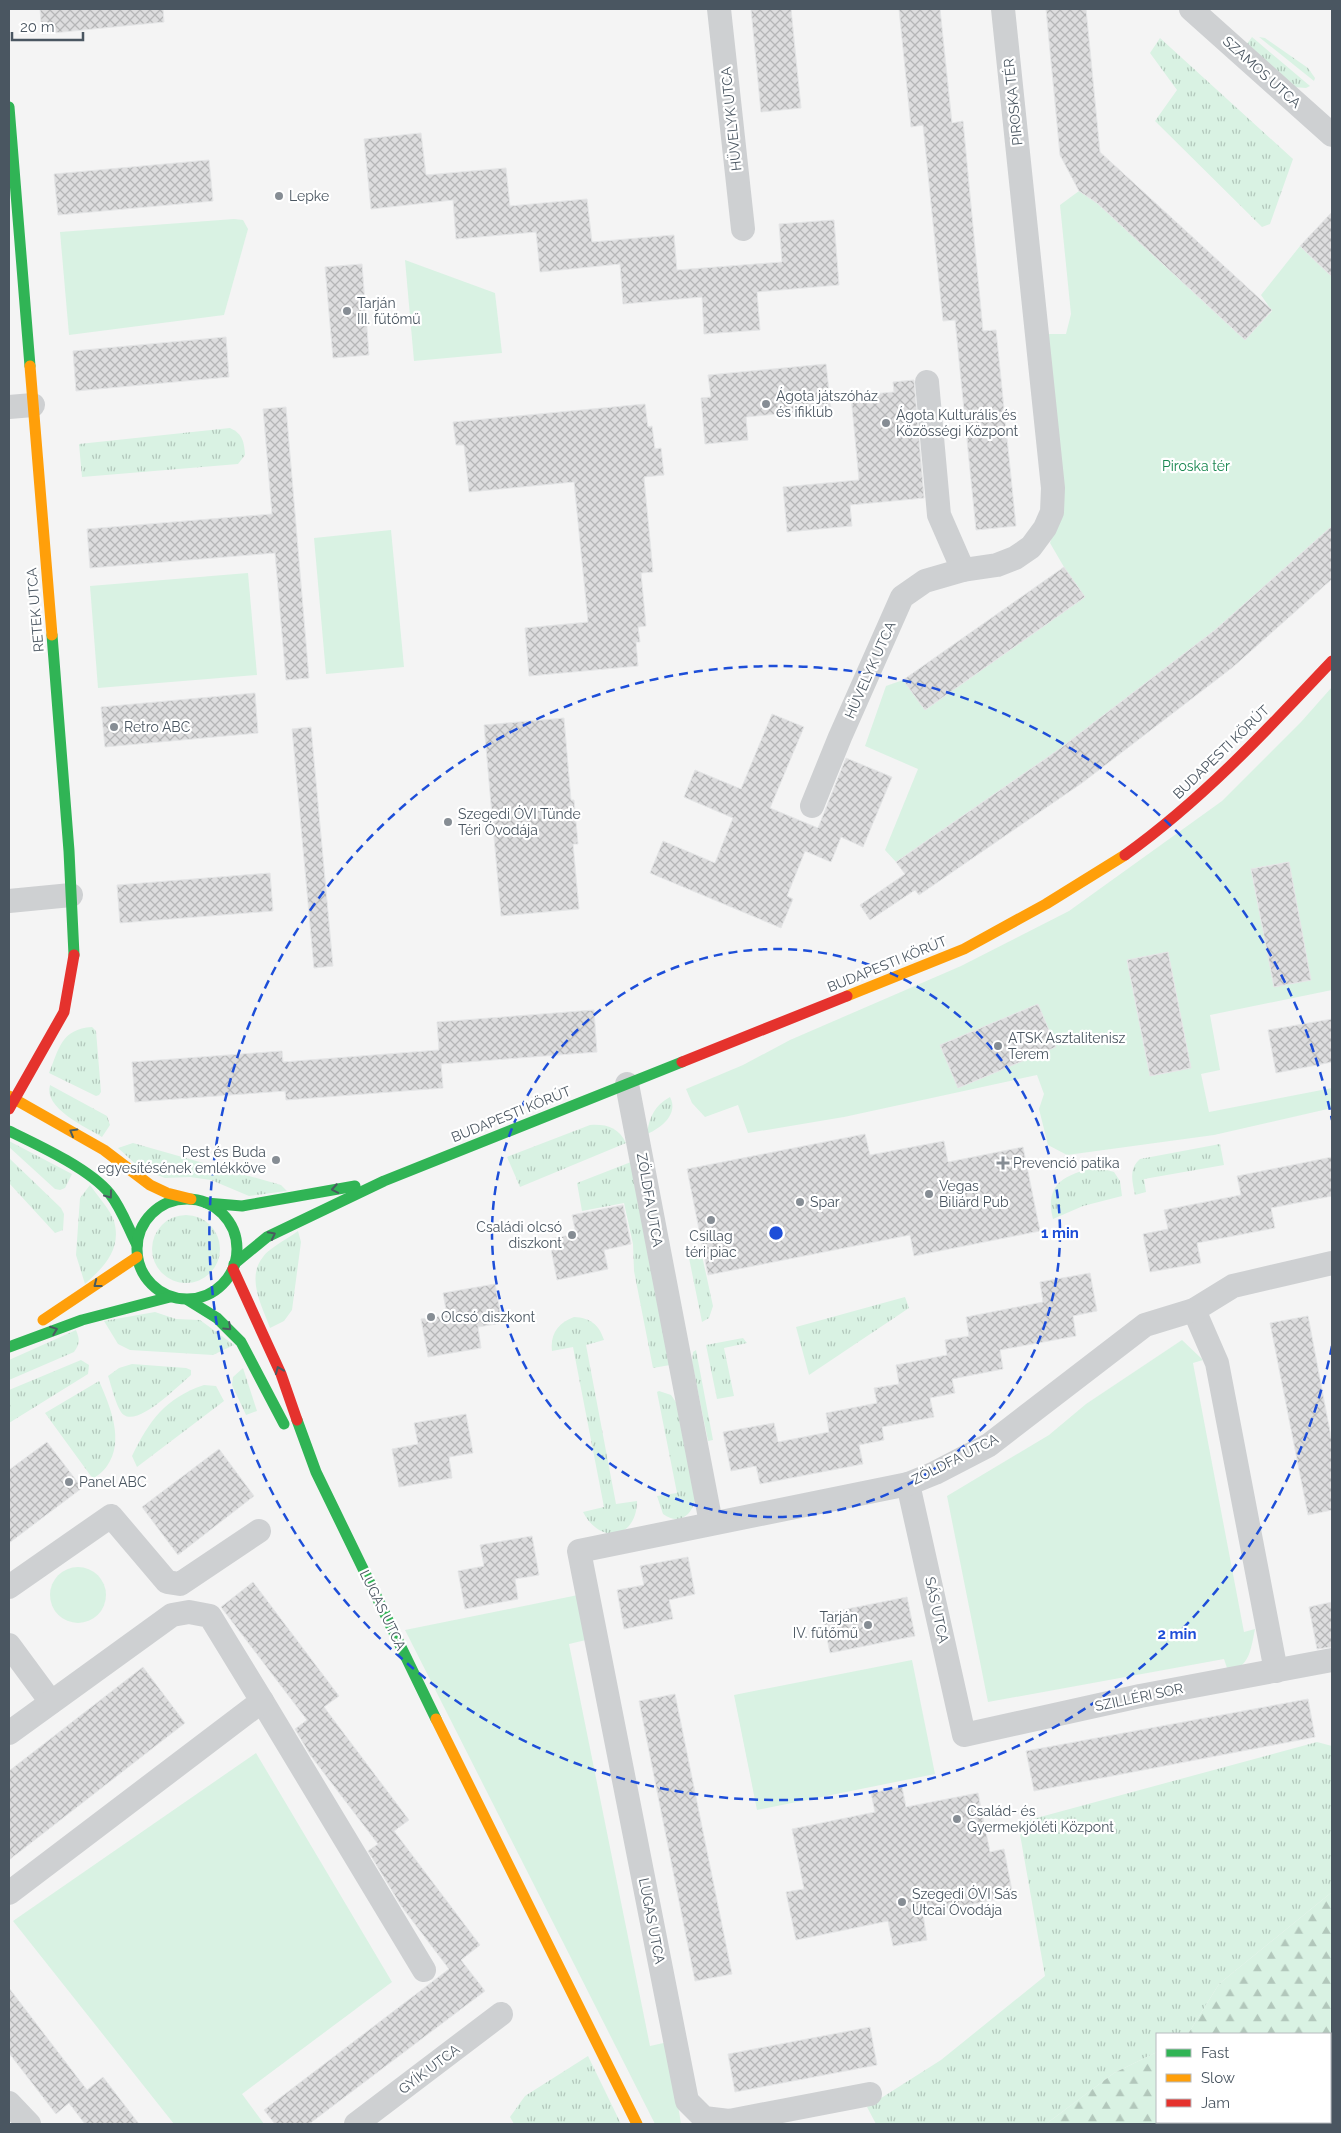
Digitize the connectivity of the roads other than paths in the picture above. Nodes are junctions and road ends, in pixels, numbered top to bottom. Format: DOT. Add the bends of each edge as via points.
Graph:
graph roads {
  1 [pos="719,9"];
  2 [pos="1004,9"];
  3 [pos="1191,9"];
  4 [pos="9,107"];
  5 [pos="1332,135"];
  6 [pos="743,229"];
  7 [pos="927,382"];
  8 [pos="33,405"];
  9 [pos="9,407"];
  10 [pos="1031,547"];
  11 [pos="963,570"];
  12 [pos="1332,662"];
  13 [pos="812,806"];
  14 [pos="71,895"];
  15 [pos="9,901"];
  16 [pos="627,1084"];
  17 [pos="12,1097"];
  18 [pos="9,1109"];
  19 [pos="9,1130"];
  20 [pos="384,1181"];
  21 [pos="190,1199"];
  22 [pos="206,1203"];
  23 [pos="137,1251"];
  24 [pos="1332,1263"];
  25 [pos="233,1267"];
  26 [pos="170,1297"];
  27 [pos="188,1300"];
  28 [pos="1194,1310"];
  29 [pos="9,1340"];
  30 [pos="9,1347"];
  31 [pos="316,1472"];
  32 [pos="908,1484"];
  33 [pos="711,1523"];
  34 [pos="259,1531"];
  35 [pos="579,1551"];
  36 [pos="9,1587"];
  37 [pos="9,1645"];
  38 [pos="1324,1662"];
  39 [pos="1276,1671"];
  40 [pos="262,1701"];
  41 [pos="52,1702"];
  42 [pos="9,1733"];
  43 [pos="964,1735"];
  44 [pos="9,1893"];
  45 [pos="424,1970"];
  46 [pos="502,2014"];
  47 [pos="870,2094"];
  48 [pos="9,2103"];
  49 [pos="29,2124"];
  50 [pos="356,2124"];
  51 [pos="637,2124"];
  1 -- 6 [label="street, HÜVELYK UTCA"];
  2 -- 10 [label="street, PIROSKA TÉR" via="1053,488 1052,512"];
  3 -- 5 [label="street, SZAMOS UTCA"];
  4 -- 8 [label="street, RETEK UTCA"];
  7 -- 11 [label="street" via="939,515"];
  8 -- 9 [label="street"];
  8 -- 14 [label="street, RETEK UTCA"];
  10 -- 11 [label="street, HÜVELYK UTCA" via="996,565"];
  11 -- 13 [label="street, HÜVELYK UTCA" via="925,581 902,597"];
  12 -- 16 [label="street, BUDAPESTI KÖRÚT" via="1240,758 1175,816 1094,876 964,949"];
  14 -- 15 [label="street"];
  14 -- 17 [label="street, RETEK UTCA" via="74,954 64,1012"];
  16 -- 20 [label="street, BUDAPESTI KÖRÚT"];
  16 -- 33 [label="street, ZÖLDFA UTCA"];
  17 -- 18 [label="street, RETEK UTCA"];
  21 -- 17 [label="street, one-way" via="150,1185 104,1150"];
  19 -- 23 [label="street, one-way" via="79,1170 109,1192"];
  20 -- 22 [label="street, BUDAPESTI KÖRÚT, one-way" via="242,1206"];
  25 -- 20 [label="street, BUDAPESTI KÖRÚT, one-way" via="267,1237"];
  21 -- 22 [label="street"];
  21 -- 23 [label="street" via="160,1206 148,1216 140,1230"];
  22 -- 25 [label="street" via="221,1212 231,1226 237,1248"];
  23 -- 26 [label="street" via="141,1270 148,1281"];
  23 -- 29 [label="street, one-way" via="74,1302"];
  24 -- 28 [label="street, ZÖLDFA UTCA" via="1233,1286"];
  25 -- 27 [label="street" via="225,1282 214,1291"];
  31 -- 25 [label="street, LUGAS UTCA, one-way" via="271,1351"];
  26 -- 27 [label="street"];
  30 -- 26 [label="street, one-way" via="82,1320"];
  27 -- 31 [label="street, LUGAS UTCA, one-way" via="209,1311 241,1342 282,1421"];
  28 -- 32 [label="street, ZÖLDFA UTCA" via="1144,1325 989,1445"];
  28 -- 39 [label="street" via="1217,1363"];
  31 -- 51 [label="street, LUGAS UTCA"];
  32 -- 33 [label="street, ZÖLDFA UTCA"];
  32 -- 43 [label="street, SÁS UTCA"];
  33 -- 35 [label="street, ZÖLDFA UTCA"];
  34 -- 36 [label="street" via="180,1584 168,1582 112,1516"];
  35 -- 47 [label="street, LUGAS UTCA" via="687,2101 704,2118 729,2121"];
  37 -- 41 [label="street"];
  38 -- 39 [label="street, SZILLÉRI SOR"];
  39 -- 43 [label="street, SZILLÉRI SOR" via="1140,1696"];
  40 -- 41 [label="street" via="210,1616 189,1612 172,1615"];
  40 -- 44 [label="street"];
  40 -- 45 [label="street"];
  41 -- 42 [label="street"];
  46 -- 50 [label="street, GYÍK UTCA"];
  48 -- 49 [label="street"];
}
